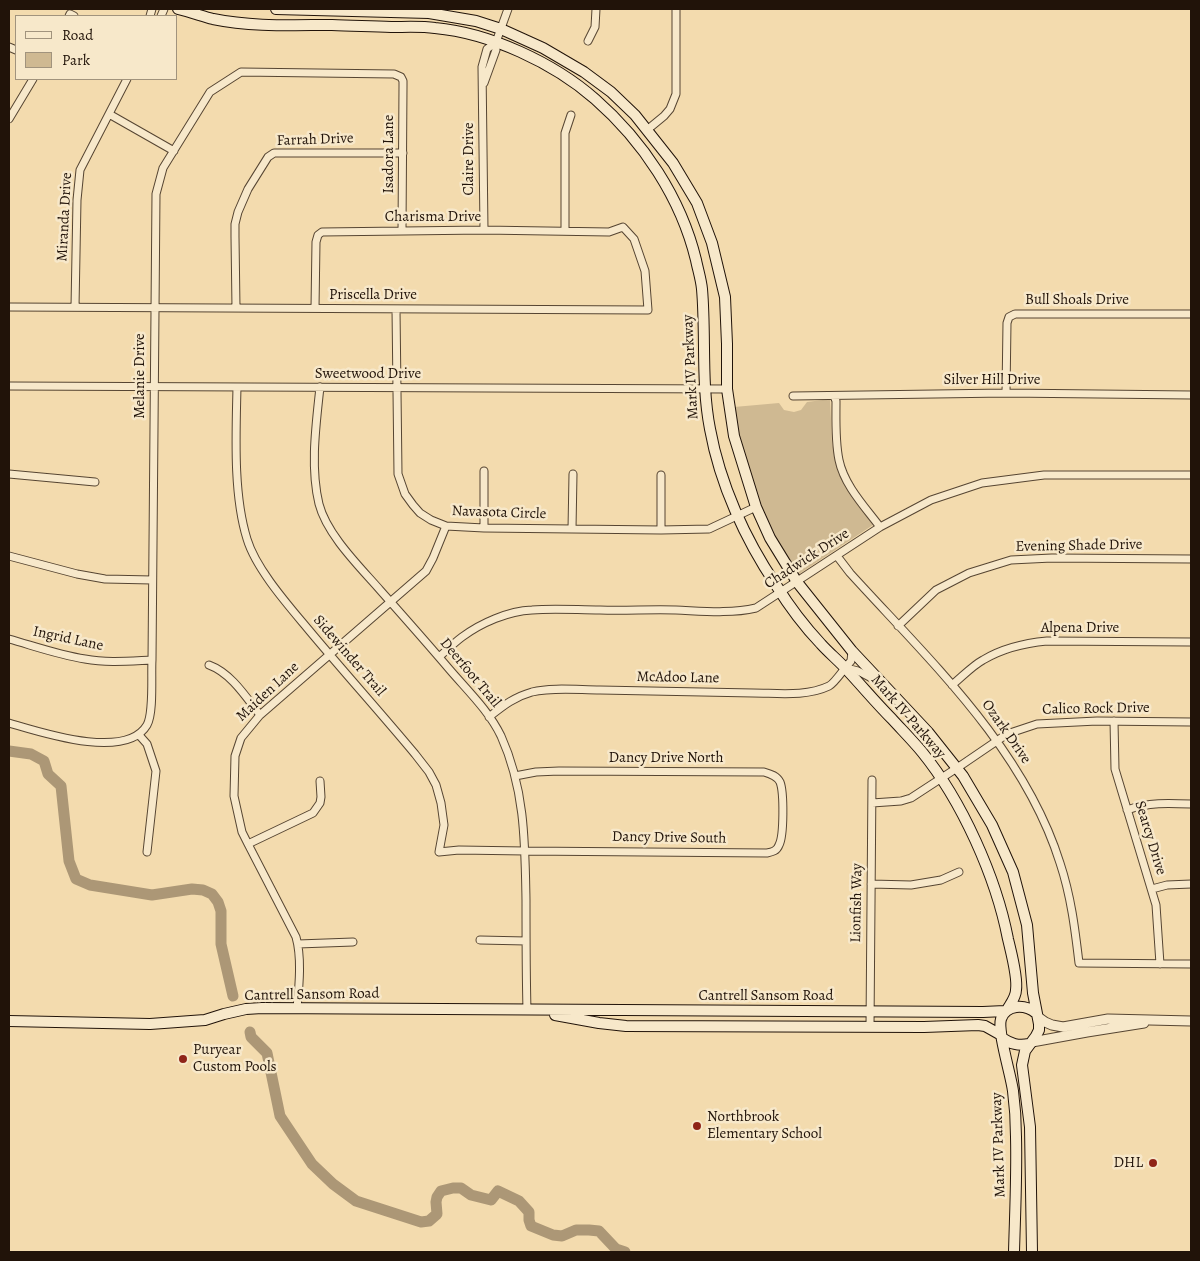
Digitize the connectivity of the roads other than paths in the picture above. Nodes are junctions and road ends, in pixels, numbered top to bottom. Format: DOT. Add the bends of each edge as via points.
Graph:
graph roads {
  1 [pos="178,9"];
  2 [pos="276,9"];
  3 [pos="343,9"];
  4 [pos="508,9"];
  5 [pos="596,9"];
  6 [pos="676,9"];
  7 [pos="501,29"];
  8 [pos="588,41"];
  9 [pos="496,42"];
  10 [pos="401,77"];
  11 [pos="32,80"];
  12 [pos="126,80"];
  13 [pos="109,114"];
  14 [pos="571,115"];
  15 [pos="9,120"];
  16 [pos="647,130"];
  17 [pos="174,151"];
  18 [pos="403,153"];
  19 [pos="623,227"];
  20 [pos="484,230"];
  21 [pos="402,231"];
  22 [pos="566,231"];
  23 [pos="9,307"];
  24 [pos="75,307"];
  25 [pos="155,308"];
  26 [pos="236,308"];
  27 [pos="315,308"];
  28 [pos="396,309"];
  29 [pos="1191,314"];
  30 [pos="9,386"];
  31 [pos="154,387"];
  32 [pos="237,387"];
  33 [pos="320,388"];
  34 [pos="397,388"];
  35 [pos="706,389"];
  36 [pos="727,389"];
  37 [pos="1006,393"];
  38 [pos="1191,395"];
  39 [pos="792,396"];
  40 [pos="834,396"];
  41 [pos="484,471"];
  42 [pos="9,474"];
  43 [pos="573,474"];
  44 [pos="661,475"];
  45 [pos="1191,475"];
  46 [pos="95,482"];
  47 [pos="756,507"];
  48 [pos="738,516"];
  49 [pos="446,526"];
  50 [pos="880,527"];
  51 [pos="484,528"];
  52 [pos="572,529"];
  53 [pos="661,530"];
  54 [pos="9,556"];
  55 [pos="837,556"];
  56 [pos="1191,559"];
  57 [pos="152,580"];
  58 [pos="796,582"];
  59 [pos="780,593"];
  60 [pos="390,602"];
  61 [pos="898,626"];
  62 [pos="9,639"];
  63 [pos="1191,642"];
  64 [pos="852,652"];
  65 [pos="330,655"];
  66 [pos="439,657"];
  67 [pos="152,660"];
  68 [pos="209,665"];
  69 [pos="844,667"];
  70 [pos="884,685"];
  71 [pos="952,685"];
  72 [pos="260,715"];
  73 [pos="489,717"];
  74 [pos="1114,721"];
  75 [pos="1191,722"];
  76 [pos="9,723"];
  77 [pos="139,735"];
  78 [pos="997,740"];
  79 [pos="957,768"];
  80 [pos="515,776"];
  81 [pos="941,778"];
  82 [pos="872,780"];
  83 [pos="320,781"];
  84 [pos="872,803"];
  85 [pos="1191,804"];
  86 [pos="1127,810"];
  87 [pos="782,816"];
  88 [pos="248,844"];
  89 [pos="525,851"];
  90 [pos="146,852"];
  91 [pos="959,872"];
  92 [pos="871,884"];
  93 [pos="1191,884"];
  94 [pos="1152,889"];
  95 [pos="480,940"];
  96 [pos="353,942"];
  97 [pos="526,942"];
  98 [pos="298,944"];
  99 [pos="1160,964"];
  100 [pos="1191,964"];
  101 [pos="297,1008"];
  102 [pos="527,1010"];
  103 [pos="632,1010"];
  104 [pos="1006,1010"];
  105 [pos="782,1011"];
  106 [pos="869,1012"];
  107 [pos="1037,1015"];
  108 [pos="9,1021"];
  109 [pos="1161,1021"];
  110 [pos="1191,1021"];
  111 [pos="632,1026"];
  112 [pos="782,1027"];
  113 [pos="870,1027"];
  114 [pos="1002,1036"];
  115 [pos="1031,1043"];
  116 [pos="1014,1252"];
  117 [pos="1032,1252"];
  1 -- 9 [label="main road, Mark IV Parkway" via="247,24 434,28 469,33"];
  2 -- 3 [label="main road, Mark IV Parkway"];
  3 -- 7 [label="main road, Mark IV Parkway" via="429,13"];
  4 -- 7 [label="street, Claire Drive"];
  5 -- 8 [label="street" via="595,27"];
  6 -- 16 [label="street" via="676,94 664,116"];
  7 -- 9 [label="street, Claire Drive"];
  7 -- 16 [label="main road, Mark IV Parkway" via="584,72 611,92"];
  9 -- 20 [label="street, Claire Drive" via="483,88"];
  9 -- 35 [label="main road, Mark IV Parkway" via="556,71 594,98 648,158 677,205 701,283"];
  10 -- 17 [label="street, Melanie Drive" via="394,74 241,72 210,92"];
  10 -- 18 [label="street, Isadora Lane"];
  11 -- 15 [label="street"];
  12 -- 13 [label="street, Miranda Drive"];
  13 -- 17 [label="street"];
  13 -- 24 [label="street, Miranda Drive" via="80,170"];
  14 -- 22 [label="street" via="565,134"];
  16 -- 36 [label="main road, Mark IV Parkway" via="673,162 697,203 712,244 725,297"];
  17 -- 25 [label="street, Melanie Drive" via="163,168 156,194"];
  18 -- 21 [label="street, Isadora Lane"];
  18 -- 26 [label="street, Farrah Drive" via="274,153 268,157 238,212 235,230"];
  19 -- 22 [label="street, Charisma Drive" via="609,232"];
  19 -- 28 [label="street, Priscella Drive" via="634,239 645,271 648,310"];
  20 -- 21 [label="street, Charisma Drive"];
  20 -- 22 [label="street, Charisma Drive"];
  21 -- 27 [label="street, Charisma Drive" via="322,232 318,235"];
  23 -- 24 [label="street, Priscella Drive"];
  24 -- 25 [label="street, Priscella Drive"];
  25 -- 26 [label="street, Priscella Drive"];
  25 -- 31 [label="street, Melanie Drive"];
  26 -- 27 [label="street, Priscella Drive"];
  27 -- 28 [label="street, Priscella Drive"];
  28 -- 34 [label="street, Navasota Circle"];
  29 -- 37 [label="street, Bull Shoals Drive" via="1015,314 1007,323"];
  30 -- 31 [label="street, Sweetwood Drive"];
  31 -- 32 [label="street, Sweetwood Drive"];
  31 -- 57 [label="street, Melanie Drive"];
  32 -- 33 [label="street, Sweetwood Drive"];
  32 -- 65 [label="street, Sidewinder Trail" via="238,491 252,554"];
  33 -- 34 [label="street, Sweetwood Drive"];
  33 -- 60 [label="street, Deerfoot Trail" via="315,470 320,505 325,520 341,544"];
  34 -- 35 [label="street, Sweetwood Drive"];
  34 -- 49 [label="street, Navasota Circle" via="398,474 405,494 420,513"];
  35 -- 36 [label="street, Sweetwood Drive"];
  35 -- 48 [label="main road, Mark IV Parkway" via="710,429 725,486"];
  36 -- 47 [label="main road, Mark IV Parkway" via="734,436"];
  37 -- 38 [label="street, Silver Hill Drive"];
  37 -- 40 [label="street, Silver Hill Drive"];
  39 -- 40 [label="street, Silver Hill Drive"];
  40 -- 50 [label="street" via="837,445 845,477"];
  41 -- 51 [label="street"];
  42 -- 46 [label="street"];
  43 -- 52 [label="street"];
  44 -- 53 [label="street"];
  45 -- 50 [label="street, Chadwick Drive" via="1044,475 982,483 931,500"];
  47 -- 48 [label="street, Navasota Circle"];
  47 -- 58 [label="main road, Mark IV Parkway"];
  48 -- 53 [label="street, Navasota Circle" via="710,529"];
  48 -- 59 [label="main road, Mark IV Parkway"];
  49 -- 51 [label="street, Navasota Circle"];
  49 -- 60 [label="street, Maiden Lane" via="426,571"];
  50 -- 55 [label="street, Chadwick Drive"];
  51 -- 52 [label="street, Navasota Circle"];
  52 -- 53 [label="street, Navasota Circle"];
  54 -- 57 [label="street" via="105,579"];
  55 -- 58 [label="street, Chadwick Drive"];
  55 -- 61 [label="street, Ozark Drive"];
  56 -- 61 [label="street, Evening Shade Drive" via="1011,560 969,573 936,590"];
  57 -- 67 [label="street, Melanie Drive"];
  58 -- 59 [label="street, Chadwick Drive"];
  58 -- 64 [label="main road, Mark IV Parkway"];
  59 -- 66 [label="street, Chadwick Drive" via="756,608 726,612 654,609 516,612 479,626"];
  59 -- 69 [label="main road, Mark IV Parkway" via="798,618"];
  60 -- 65 [label="street, Maiden Lane"];
  60 -- 66 [label="street, Deerfoot Trail"];
  61 -- 71 [label="street, Ozark Drive"];
  62 -- 67 [label="street, Ingrid Lane" via="86,659"];
  63 -- 71 [label="street, Alpena Drive" via="1029,643 982,660"];
  64 -- 69 [label="street, McAdoo Lane" via="851,661"];
  64 -- 70 [label="main road, Mark IV Parkway"];
  65 -- 72 [label="street, Maiden Lane"];
  65 -- 89 [label="street, Sidewinder Trail" via="430,772 441,802 444,825 439,852"];
  66 -- 73 [label="street, Deerfoot Trail"];
  67 -- 77 [label="street, Melanie Drive" via="151,708 148,724"];
  68 -- 72 [label="street" via="218,669 240,690"];
  69 -- 70 [label="street"];
  69 -- 73 [label="street, McAdoo Lane" via="831,685 805,693 542,691 507,702"];
  69 -- 81 [label="main road, Mark IV Parkway" via="921,751"];
  70 -- 79 [label="main road, Mark IV Parkway"];
  71 -- 78 [label="street, Ozark Drive"];
  72 -- 88 [label="street, Maiden Lane" via="240,738 235,756 234,796"];
  73 -- 80 [label="street, Deerfoot Trail" via="500,735"];
  74 -- 75 [label="street, Calico Rock Drive"];
  74 -- 78 [label="street, Calico Rock Drive" via="1038,724"];
  74 -- 86 [label="street, Searcy Drive" via="1115,769"];
  76 -- 77 [label="street" via="88,742 125,741"];
  77 -- 90 [label="street" via="156,771"];
  78 -- 79 [label="street, Calico Rock Drive"];
  78 -- 99 [label="street, Ozark Drive" via="1034,799 1060,862 1076,929 1079,963"];
  79 -- 81 [label="street, Calico Rock Drive"];
  79 -- 107 [label="main road, Mark IV Parkway" via="992,825 1013,872 1027,926"];
  80 -- 87 [label="street, Dancy Drive North" via="559,771 764,772 780,781"];
  80 -- 89 [label="street, Deerfoot Trail"];
  81 -- 84 [label="street, Calico Rock Drive" via="911,798"];
  81 -- 104 [label="main road, Mark IV Parkway" via="975,842 1005,922 1017,988"];
  82 -- 84 [label="street, Lionfish Way"];
  83 -- 88 [label="street" via="320,803 313,813"];
  84 -- 92 [label="street, Lionfish Way"];
  85 -- 86 [label="street" via="1153,804"];
  86 -- 94 [label="street, Searcy Drive"];
  87 -- 89 [label="street, Dancy Drive South" via="780,844 773,852 767,853"];
  88 -- 98 [label="street, Maiden Lane"];
  89 -- 97 [label="street, Deerfoot Trail"];
  91 -- 92 [label="street" via="941,880 911,885"];
  92 -- 106 [label="street, Lionfish Way"];
  93 -- 94 [label="street"];
  94 -- 99 [label="street, Searcy Drive"];
  95 -- 97 [label="street"];
  96 -- 98 [label="street"];
  97 -- 102 [label="street, Deerfoot Trail"];
  98 -- 101 [label="street, Maiden Lane"];
  99 -- 100 [label="street"];
  101 -- 102 [label="main road, Cantrell Sansom Road"];
  101 -- 108 [label="main road, Cantrell Sansom Road" via="246,1009 206,1020 150,1024"];
  102 -- 103 [label="main road, Cantrell Sansom Road"];
  102 -- 111 [label="main road, Cantrell Sansom Road"];
  103 -- 105 [label="main road, Cantrell Sansom Road"];
  103 -- 111 [label="main road"];
  104 -- 106 [label="main road, Cantrell Sansom Road"];
  104 -- 107 [label="main road" via="1024,1007"];
  104 -- 114 [label="main road" via="1000,1021"];
  105 -- 106 [label="main road, Cantrell Sansom Road"];
  105 -- 112 [label="main road"];
  106 -- 113 [label="street, Lionfish Way"];
  107 -- 109 [label="street" via="1045,1022 1063,1027 1108,1018"];
  107 -- 115 [label="main road" via="1039,1030"];
  109 -- 110 [label="street"];
  109 -- 115 [label="street"];
  111 -- 112 [label="main road, Cantrell Sansom Road"];
  112 -- 113 [label="main road, Cantrell Sansom Road"];
  113 -- 114 [label="main road, Cantrell Sansom Road" via="978,1025"];
  114 -- 115 [label="main road" via="1014,1044"];
  114 -- 116 [label="main road, Mark IV Parkway" via="1015,1108"];
  115 -- 117 [label="main road, Mark IV Parkway" via="1022,1058 1022,1065 1030,1127"];
}
